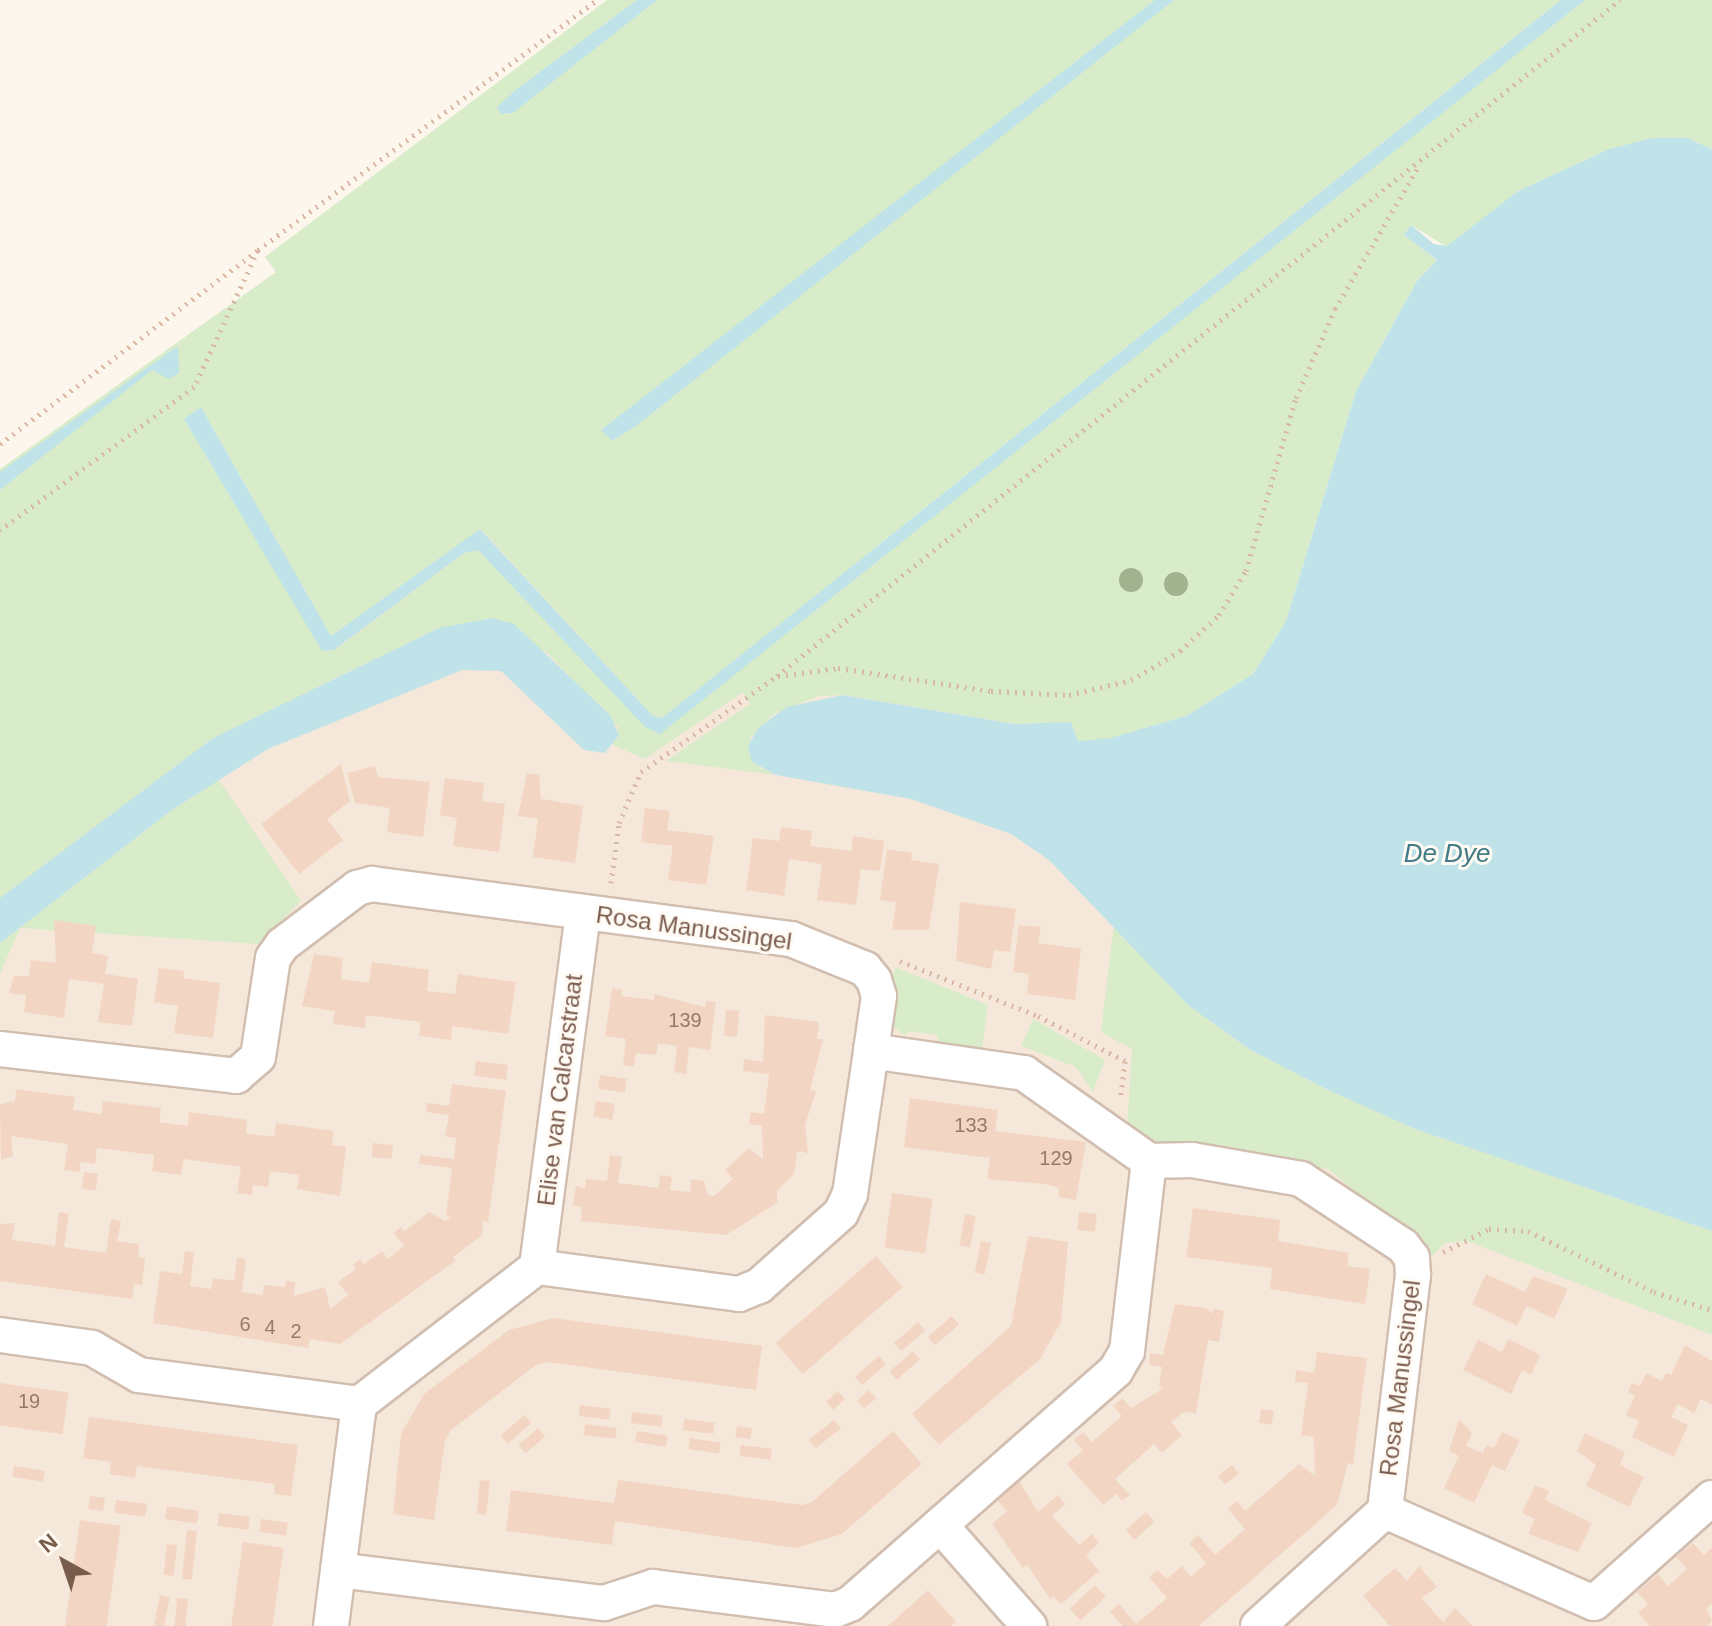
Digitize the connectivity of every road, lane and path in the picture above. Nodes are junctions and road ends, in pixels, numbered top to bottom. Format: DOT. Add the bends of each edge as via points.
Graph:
graph roads {
  1 [pos="597,0"];
  2 [pos="1620,0"];
  3 [pos="1421,163"];
  4 [pos="258,250"];
  5 [pos="0,444"];
  6 [pos="0,530"];
  7 [pos="777,676"];
  8 [pos="595,914"];
  9 [pos="865,969"];
  10 [pos="0,1049"];
  11 [pos="871,1051"];
  12 [pos="1115,1137"];
  13 [pos="1149,1161"];
  14 [pos="537,1267"];
  15 [pos="1413,1267"];
  16 [pos="1712,1310"];
  17 [pos="0,1335"];
  18 [pos="359,1404"];
  19 [pos="1712,1498"];
  20 [pos="1385,1511"];
  21 [pos="940,1525"];
  22 [pos="338,1570"];
  23 [pos="1603,1614"];
  24 [pos="331,1626"];
  25 [pos="1029,1626"];
  26 [pos="1258,1626"];
  1 -- 4 [label="path"];
  2 -- 3 [label="path"];
  3 -- 7 [label="path"];
  3 -- 7 [label="path" via="1335,309 1296,398 1246,571 1219,615 1180,651 1131,680 1069,695 991,691 838,668"];
  4 -- 5 [label="path"];
  4 -- 6 [label="path" via="194,387"];
  7 -- 8 [label="path" via="641,772 619,823"];
  8 -- 9 [label="street, Rosa Manussingel" via="791,939"];
  8 -- 10 [label="street, Rosa Manussingel" via="372,884 357,888 282,945 273,958 258,1057 236,1076"];
  8 -- 14 [label="street, Elise van Calcarstraat"];
  9 -- 11 [label="street" via="879,996"];
  9 -- 12 [label="path" via="895,960 1038,1016 1125,1061"];
  11 -- 12 [label="street" via="1024,1073"];
  11 -- 14 [label="street" via="850,1194 841,1213 759,1286 739,1294"];
  12 -- 13 [label="street"];
  13 -- 15 [label="street, Rosa Manussingel" via="1192,1160 1301,1179 1403,1246"];
  13 -- 21 [label="street" via="1127,1351 1116,1370"];
  14 -- 18 [label="street"];
  15 -- 16 [label="path" via="1489,1229 1528,1231 1654,1292"];
  15 -- 20 [label="street, Rosa Manussingel"];
  17 -- 18 [label="street" via="92,1348 139,1375"];
  18 -- 22 [label="street"];
  19 -- 23 [label="street, Rosa Manussingel"];
  20 -- 23 [label="street, Rosa Manussingel"];
  20 -- 26 [label="street"];
  21 -- 22 [label="street" via="850,1604 835,1610 653,1587 604,1603"];
  21 -- 25 [label="street"];
  22 -- 24 [label="street"];
}
